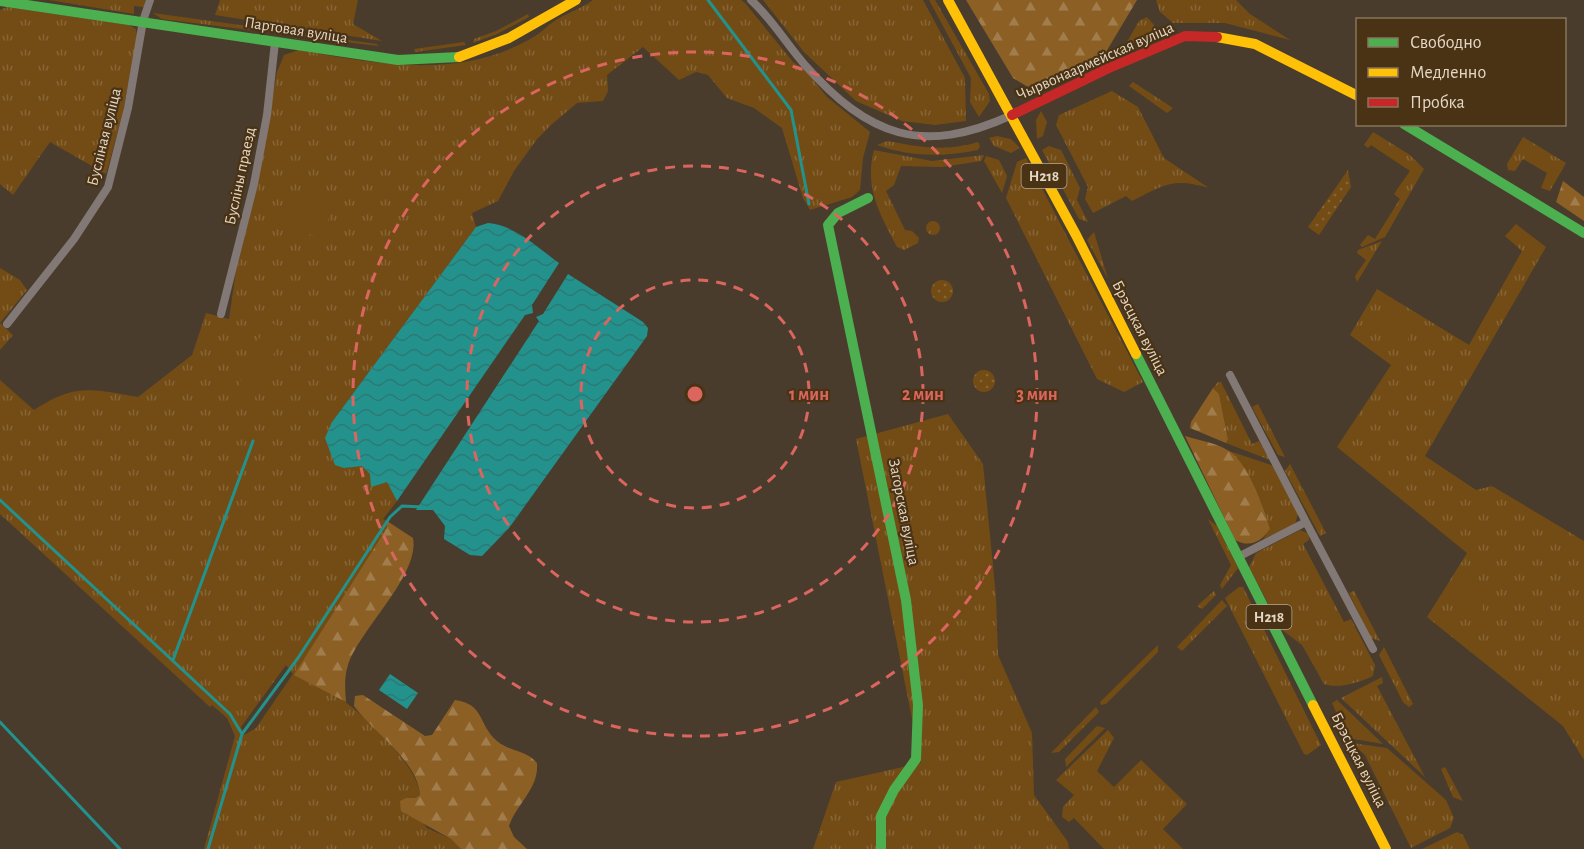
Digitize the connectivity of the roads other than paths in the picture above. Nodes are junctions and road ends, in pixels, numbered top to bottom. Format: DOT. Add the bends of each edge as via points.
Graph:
graph roads {
  1 [pos="150,0"];
  2 [pos="576,0"];
  3 [pos="751,0"];
  4 [pos="948,0"];
  5 [pos="0,1"];
  6 [pos="143,21"];
  7 [pos="275,42"];
  8 [pos="1356,95"];
  9 [pos="1012,115"];
  10 [pos="1407,126"];
  11 [pos="868,198"];
  12 [pos="1584,233"];
  13 [pos="221,314"];
  14 [pos="7,324"];
  15 [pos="1230,375"];
  16 [pos="1306,522"];
  17 [pos="1238,557"];
  18 [pos="1373,649"];
  19 [pos="881,849"];
  20 [pos="1386,849"];
  1 -- 6 [label="street, Бусліная вуліца"];
  2 -- 7 [label="street, Партовая вуліца" via="491,47 435,60 398,60"];
  3 -- 9 [label="street" via="836,96 881,126 909,135 943,137 981,129"];
  4 -- 9 [label="street, Брэсцкая вуліца / Н218"];
  5 -- 6 [label="street, Партовая вуліца"];
  6 -- 7 [label="street, Партовая вуліца"];
  6 -- 14 [label="street, Бусліная вуліца" via="128,108 108,187 74,239"];
  7 -- 13 [label="street, Бусліны праезд" via="254,184"];
  8 -- 9 [label="street, Чырвонаармейская вуліца" via="1255,44 1229,38 1185,36"];
  9 -- 17 [label="street, Брэсцкая вуліца / Н218"];
  10 -- 12 [label="street"];
  11 -- 19 [label="street, Загорская вуліца" via="838,213 828,225 904,588 918,705 916,759 881,816"];
  15 -- 16 [label="street"];
  16 -- 17 [label="street"];
  16 -- 18 [label="street"];
  17 -- 20 [label="street, Брэсцкая вуліца / Н218"];
}
